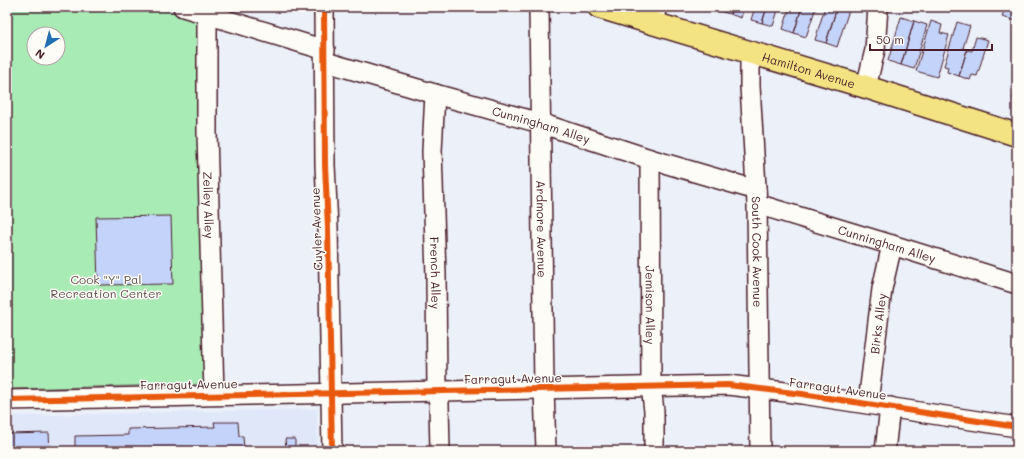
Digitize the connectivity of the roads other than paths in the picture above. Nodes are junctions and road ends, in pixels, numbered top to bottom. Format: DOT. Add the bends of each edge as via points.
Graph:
graph roads {
  1 [pos="183,7"];
  2 [pos="324,7"];
  3 [pos="539,7"];
  4 [pos="599,7"];
  5 [pos="878,7"];
  6 [pos="626,11"];
  7 [pos="207,14"];
  8 [pos="654,15"];
  9 [pos="750,53"];
  10 [pos="326,56"];
  11 [pos="866,87"];
  12 [pos="435,94"];
  13 [pos="540,123"];
  14 [pos="1017,135"];
  15 [pos="650,159"];
  16 [pos="756,197"];
  17 [pos="892,244"];
  18 [pos="1017,284"];
  19 [pos="651,386"];
  20 [pos="544,388"];
  21 [pos="759,389"];
  22 [pos="437,391"];
  23 [pos="331,393"];
  24 [pos="214,395"];
  25 [pos="7,400"];
  26 [pos="868,403"];
  27 [pos="890,407"];
  28 [pos="1017,427"];
  29 [pos="332,451"];
  30 [pos="440,451"];
  31 [pos="546,451"];
  32 [pos="654,451"];
  33 [pos="760,451"];
  34 [pos="885,451"];
  1 -- 7 [label="street, Cunningham Alley"];
  2 -- 10 [label="street, Cuyler Avenue"];
  3 -- 13 [label="street, Ardmore Avenue"];
  4 -- 6 [label="main road, Hamilton Avenue"];
  5 -- 11 [label="street" via="875,50"];
  6 -- 8 [label="main road, Hamilton Avenue"];
  7 -- 10 [label="street, Cunningham Alley"];
  7 -- 24 [label="street, Zelley Alley" via="206,94"];
  8 -- 9 [label="main road, Hamilton Avenue"];
  9 -- 11 [label="main road, Hamilton Avenue"];
  9 -- 16 [label="street, South Cook Avenue"];
  10 -- 12 [label="street, Cunningham Alley"];
  10 -- 23 [label="street, Cuyler Avenue" via="325,165"];
  11 -- 14 [label="main road, Hamilton Avenue"];
  12 -- 13 [label="street, Cunningham Alley"];
  12 -- 22 [label="street, French Alley" via="432,151"];
  13 -- 15 [label="street, Cunningham Alley"];
  13 -- 20 [label="street, Ardmore Avenue"];
  15 -- 16 [label="street, Cunningham Alley"];
  15 -- 19 [label="street, Jemison Alley"];
  16 -- 17 [label="street, Cunningham Alley"];
  16 -- 21 [label="street, South Cook Avenue"];
  17 -- 18 [label="street, Cunningham Alley"];
  17 -- 26 [label="street, Birks Alley" via="882,289"];
  19 -- 20 [label="street, Farragut Avenue"];
  19 -- 21 [label="street, Farragut Avenue" via="728,385"];
  19 -- 32 [label="street, Jemison Alley"];
  20 -- 22 [label="street, Farragut Avenue"];
  20 -- 31 [label="street, Ardmore Avenue"];
  21 -- 26 [label="street, Farragut Avenue"];
  21 -- 33 [label="street, South Cook Avenue"];
  22 -- 23 [label="street, Farragut Avenue"];
  22 -- 30 [label="street, French Alley"];
  23 -- 24 [label="street, Farragut Avenue"];
  23 -- 29 [label="street, Cuyler Avenue"];
  24 -- 25 [label="street, Farragut Avenue"];
  26 -- 27 [label="street, Farragut Avenue"];
  27 -- 28 [label="street, Farragut Avenue"];
  27 -- 34 [label="street"];
}
